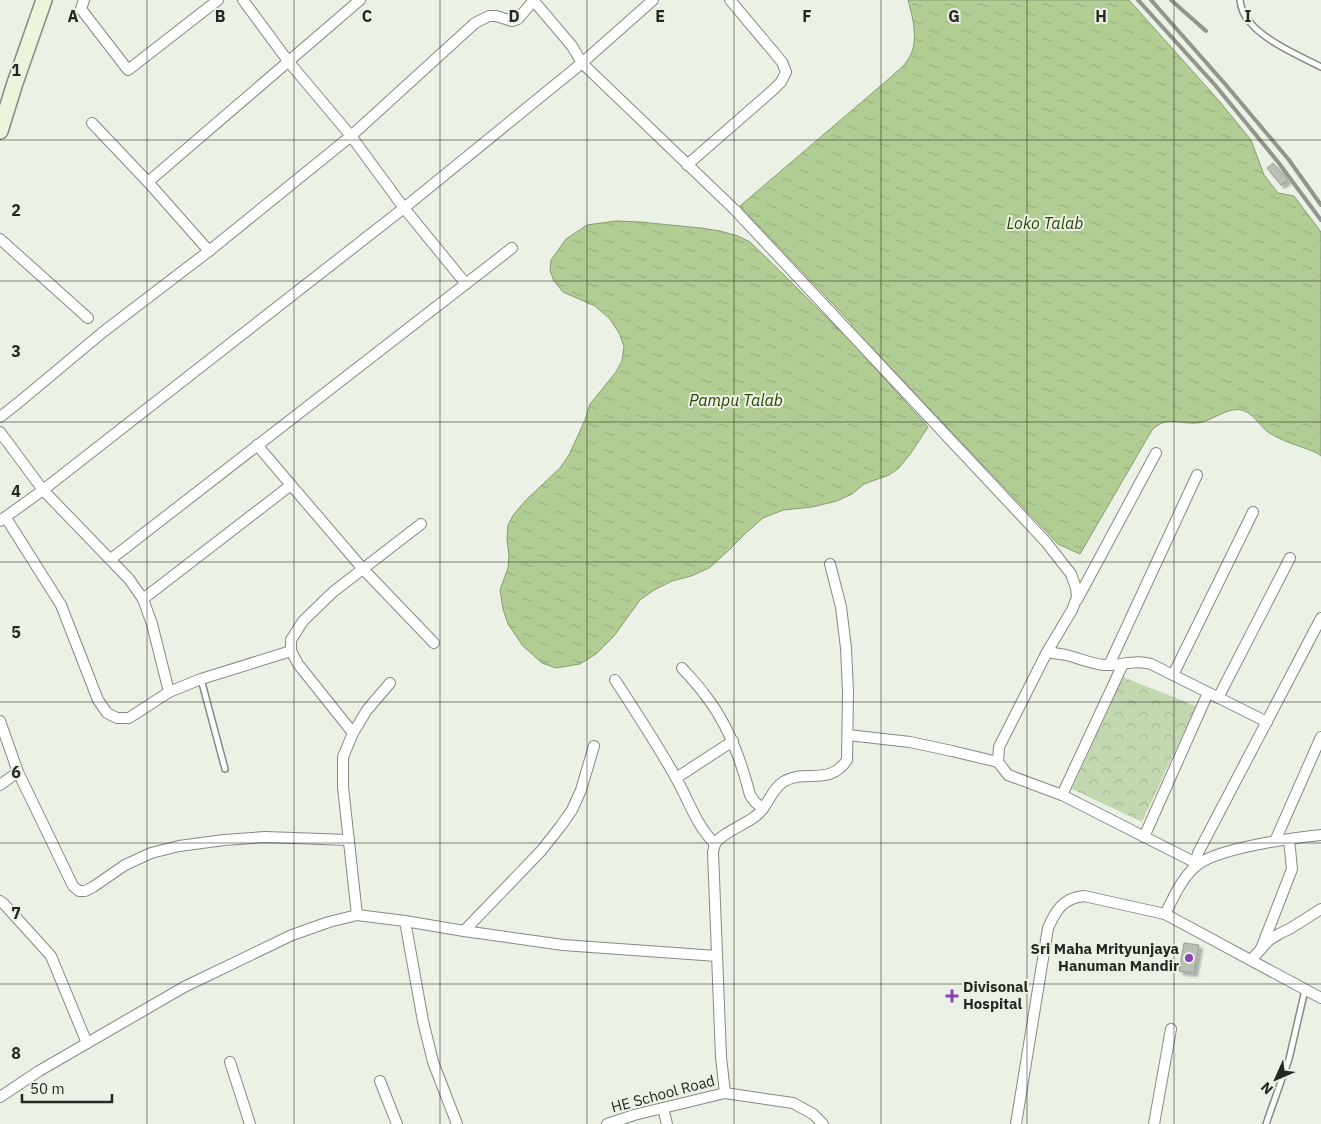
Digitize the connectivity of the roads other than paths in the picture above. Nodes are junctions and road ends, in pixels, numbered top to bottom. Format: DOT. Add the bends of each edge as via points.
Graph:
graph roads {
  1 [pos="44,0"];
  2 [pos="84,0"];
  3 [pos="218,0"];
  4 [pos="243,0"];
  5 [pos="360,0"];
  6 [pos="533,0"];
  7 [pos="653,0"];
  8 [pos="730,0"];
  9 [pos="1240,0"];
  10 [pos="288,61"];
  11 [pos="582,64"];
  12 [pos="1321,67"];
  13 [pos="92,123"];
  14 [pos="0,131"];
  15 [pos="351,136"];
  16 [pos="687,164"];
  17 [pos="148,182"];
  18 [pos="404,208"];
  19 [pos="0,239"];
  20 [pos="512,248"];
  21 [pos="209,251"];
  22 [pos="466,284"];
  23 [pos="88,318"];
  24 [pos="0,417"];
  25 [pos="0,432"];
  26 [pos="257,445"];
  27 [pos="1156,453"];
  28 [pos="1197,475"];
  29 [pos="291,485"];
  30 [pos="43,490"];
  31 [pos="1253,512"];
  32 [pos="3,520"];
  33 [pos="421,524"];
  34 [pos="1290,558"];
  35 [pos="111,559"];
  36 [pos="830,564"];
  37 [pos="363,569"];
  38 [pos="143,599"];
  39 [pos="1072,610"];
  40 [pos="1321,618"];
  41 [pos="434,643"];
  42 [pos="291,651"];
  43 [pos="1047,652"];
  44 [pos="1124,664"];
  45 [pos="1109,665"];
  46 [pos="682,668"];
  47 [pos="1173,675"];
  48 [pos="201,679"];
  49 [pos="614,680"];
  50 [pos="390,683"];
  51 [pos="169,692"];
  52 [pos="1208,692"];
  53 [pos="1218,698"];
  54 [pos="0,721"];
  55 [pos="1267,722"];
  56 [pos="353,733"];
  57 [pos="848,735"];
  58 [pos="1321,737"];
  59 [pos="733,741"];
  60 [pos="594,746"];
  61 [pos="998,762"];
  62 [pos="226,770"];
  63 [pos="18,772"];
  64 [pos="676,778"];
  65 [pos="0,785"];
  66 [pos="1062,795"];
  67 [pos="763,809"];
  68 [pos="1321,835"];
  69 [pos="1144,837"];
  70 [pos="1289,838"];
  71 [pos="349,840"];
  72 [pos="1275,841"];
  73 [pos="715,844"];
  74 [pos="1197,864"];
  75 [pos="0,901"];
  76 [pos="1321,909"];
  77 [pos="357,914"];
  78 [pos="1165,914"];
  79 [pos="405,921"];
  80 [pos="464,931"];
  81 [pos="1261,949"];
  82 [pos="717,956"];
  83 [pos="1250,960"];
  84 [pos="1305,990"];
  85 [pos="1321,998"];
  86 [pos="1171,1029"];
  87 [pos="88,1043"];
  88 [pos="230,1062"];
  89 [pos="380,1081"];
  90 [pos="725,1093"];
  91 [pos="0,1098"];
  92 [pos="663,1108"];
  93 [pos="392,1123"];
  94 [pos="250,1124"];
  95 [pos="457,1124"];
  96 [pos="608,1124"];
  97 [pos="668,1124"];
  98 [pos="823,1124"];
  99 [pos="1016,1124"];
  100 [pos="1154,1124"];
  101 [pos="1266,1124"];
  1 -- 14 [label="main road"];
  2 -- 3 [label="street" via="81,9 128,70"];
  4 -- 10 [label="street"];
  5 -- 10 [label="street"];
  6 -- 11 [label="street" via="572,46"];
  6 -- 15 [label="street" via="518,19 512,21 489,16 475,23"];
  7 -- 11 [label="street"];
  8 -- 16 [label="street" via="782,62 786,72 773,90"];
  9 -- 12 [label="lane" via="1249,22 1263,35"];
  10 -- 15 [label="street"];
  10 -- 17 [label="street"];
  11 -- 16 [label="street"];
  11 -- 18 [label="street"];
  13 -- 17 [label="street"];
  15 -- 18 [label="street"];
  15 -- 21 [label="street"];
  16 -- 39 [label="street" via="735,210 1046,542 1071,574 1077,597"];
  17 -- 21 [label="street"];
  18 -- 22 [label="street"];
  18 -- 30 [label="street"];
  19 -- 23 [label="street"];
  20 -- 22 [label="street"];
  21 -- 24 [label="street"];
  22 -- 26 [label="street"];
  25 -- 30 [label="street"];
  26 -- 29 [label="street"];
  26 -- 35 [label="street"];
  27 -- 39 [label="street"];
  28 -- 45 [label="street"];
  29 -- 37 [label="street"];
  29 -- 38 [label="street"];
  30 -- 32 [label="street"];
  30 -- 35 [label="street"];
  31 -- 47 [label="street"];
  32 -- 51 [label="street" via="61,605 98,700 107,713 117,718 130,718"];
  33 -- 37 [label="street"];
  34 -- 53 [label="street"];
  35 -- 38 [label="street"];
  36 -- 57 [label="street" via="846,648"];
  37 -- 41 [label="street"];
  37 -- 42 [label="street" via="303,621 291,640"];
  38 -- 51 [label="street"];
  39 -- 43 [label="street"];
  40 -- 55 [label="street"];
  42 -- 48 [label="street"];
  42 -- 56 [label="street"];
  43 -- 45 [label="street"];
  43 -- 61 [label="street" via="999,747"];
  44 -- 45 [label="street"];
  44 -- 47 [label="street" via="1141,661"];
  44 -- 66 [label="street"];
  46 -- 59 [label="street" via="706,695"];
  47 -- 52 [label="street"];
  48 -- 51 [label="street"];
  48 -- 62 [label="lane"];
  49 -- 64 [label="street"];
  50 -- 56 [label="street"];
  52 -- 53 [label="street"];
  52 -- 69 [label="street"];
  53 -- 55 [label="street"];
  54 -- 63 [label="street"];
  55 -- 74 [label="street" via="1198,853"];
  56 -- 71 [label="street" via="343,757"];
  57 -- 61 [label="street" via="910,742"];
  57 -- 67 [label="street" via="847,760 841,769 832,774 783,782"];
  58 -- 72 [label="street"];
  59 -- 64 [label="street"];
  59 -- 67 [label="street" via="750,795"];
  60 -- 80 [label="street" via="572,810 540,851"];
  61 -- 66 [label="street" via="1008,775"];
  63 -- 65 [label="street"];
  63 -- 71 [label="street" via="73,886 79,891 93,887 125,865 151,853 179,846 264,837"];
  64 -- 73 [label="street" via="705,834"];
  66 -- 69 [label="street"];
  67 -- 73 [label="street"];
  68 -- 70 [label="street"];
  69 -- 74 [label="street"];
  70 -- 72 [label="street"];
  70 -- 81 [label="street" via="1292,869"];
  71 -- 77 [label="street"];
  72 -- 74 [label="street" via="1212,856"];
  73 -- 82 [label="street"];
  74 -- 78 [label="street" via="1186,876"];
  75 -- 87 [label="street" via="50,956"];
  76 -- 81 [label="street"];
  77 -- 79 [label="street"];
  77 -- 87 [label="street" via="283,939 184,987"];
  78 -- 83 [label="street"];
  78 -- 99 [label="street" via="1084,896 1073,897 1056,911 1048,928"];
  79 -- 80 [label="street"];
  79 -- 95 [label="street" via="433,1062"];
  80 -- 82 [label="street" via="562,945"];
  81 -- 83 [label="street"];
  82 -- 90 [label="street"];
  83 -- 84 [label="street"];
  84 -- 85 [label="street"];
  84 -- 101 [label="lane" via="1289,1059"];
  86 -- 100 [label="street"];
  87 -- 91 [label="street" via="38,1071"];
  88 -- 94 [label="street"];
  89 -- 93 [label="street"];
  90 -- 92 [label="street, HE School Road"];
  90 -- 98 [label="street" via="793,1103"];
  92 -- 96 [label="street, HE School Road"];
  92 -- 97 [label="street"];
}
